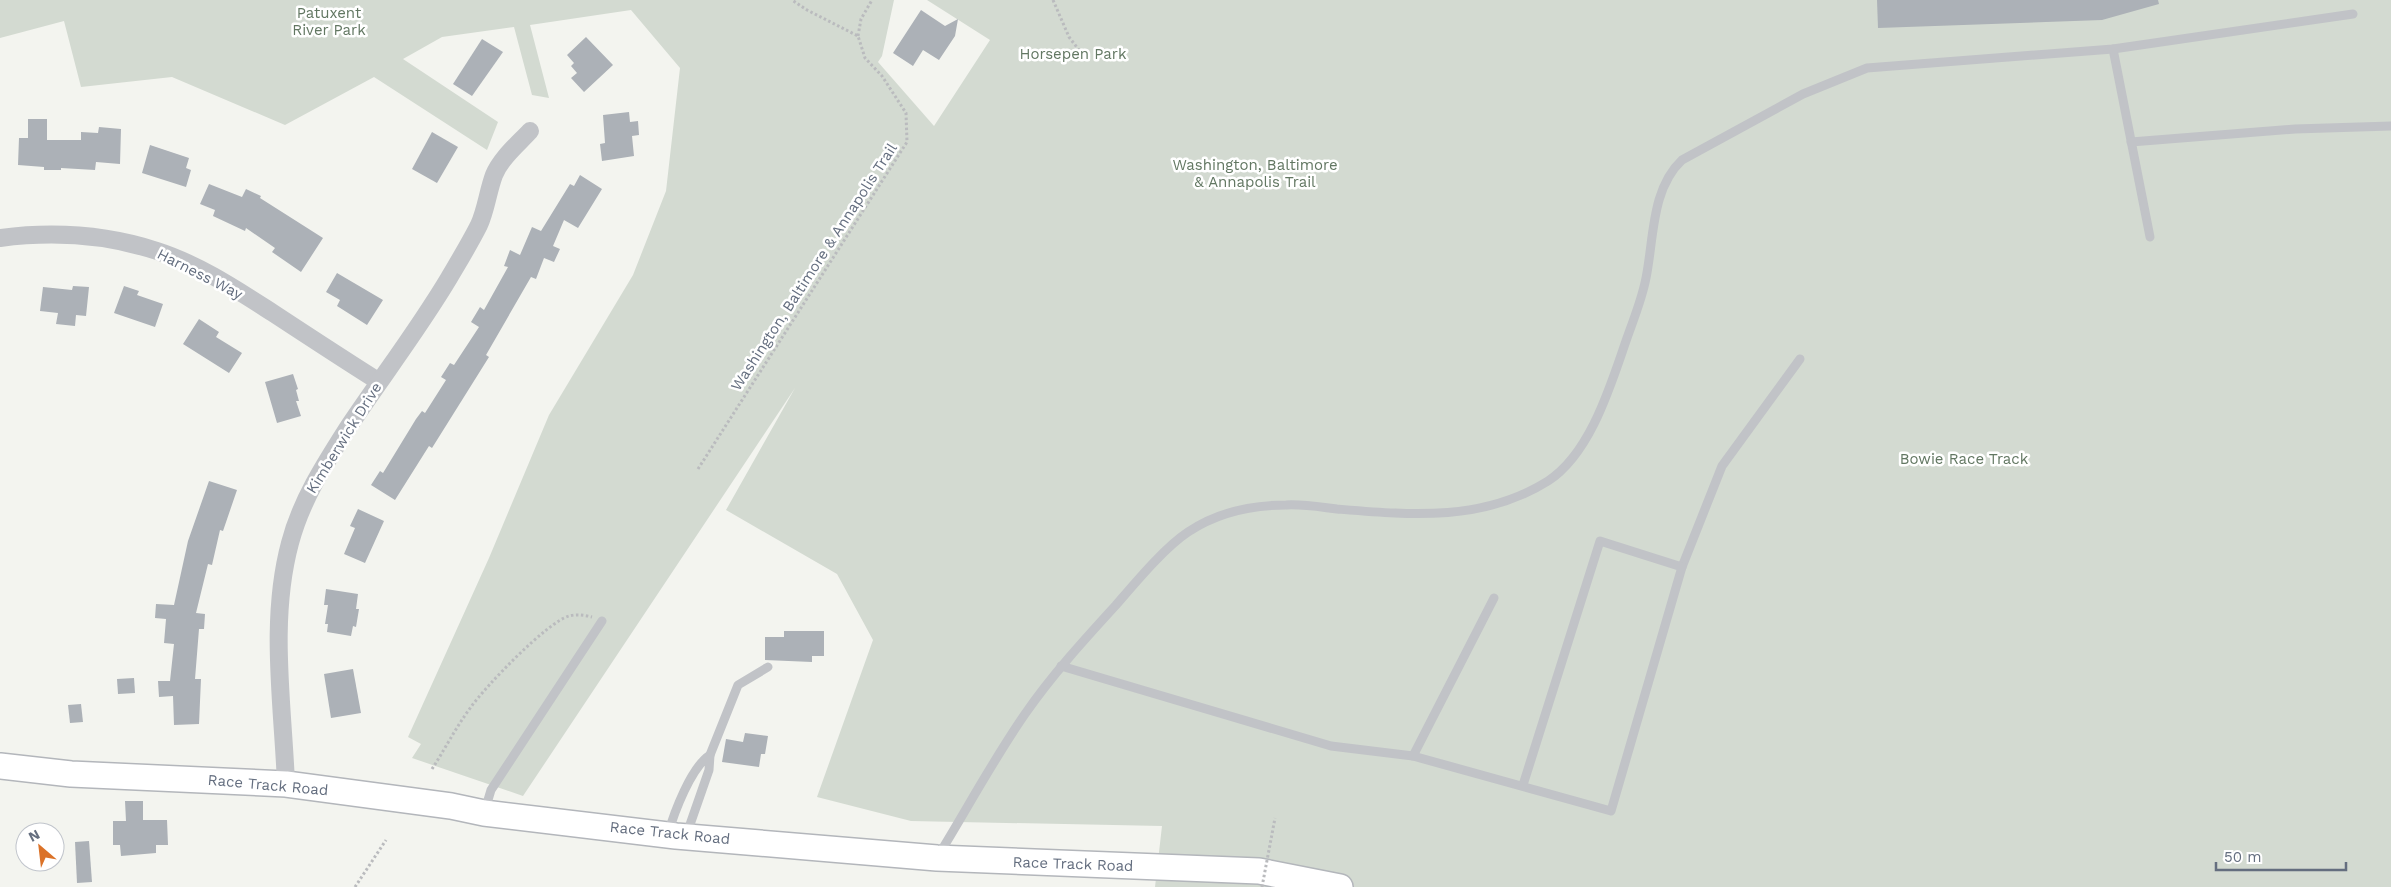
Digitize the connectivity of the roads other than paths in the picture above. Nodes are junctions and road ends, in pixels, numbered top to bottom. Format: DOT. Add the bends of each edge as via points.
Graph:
graph roads {
  1 [pos="2353,14"];
  2 [pos="2113,49"];
  3 [pos="2391,126"];
  4 [pos="530,131"];
  5 [pos="2131,142"];
  6 [pos="2150,237"];
  7 [pos="0,238"];
  8 [pos="1800,359"];
  9 [pos="378,381"];
  10 [pos="1682,567"];
  11 [pos="1494,598"];
  12 [pos="602,621"];
  13 [pos="1062,666"];
  14 [pos="768,667"];
  15 [pos="710,755"];
  16 [pos="1413,756"];
  17 [pos="0,766"];
  18 [pos="286,784"];
  19 [pos="1523,785"];
  20 [pos="484,813"];
  21 [pos="677,836"];
  22 [pos="937,858"];
  23 [pos="1340,887"];
  1 -- 2 [label="lane"];
  2 -- 5 [label="lane"];
  2 -- 13 [label="lane" via="1867,68 1803,94 1682,160 1668,179 1656,208 1644,290 1604,400 1586,439 1548,481 1507,500 1464,512 1388,513 1287,504 1240,508 1217,516 1186,533 1172,546"];
  3 -- 5 [label="lane" via="2295,129"];
  4 -- 9 [label="street, Kimberwick Drive" via="495,173 480,224 421,324"];
  5 -- 6 [label="lane"];
  7 -- 9 [label="street, Harness Way" via="47,233 84,235 159,251 232,287"];
  8 -- 10 [label="lane" via="1722,466"];
  9 -- 18 [label="street, Kimberwick Drive" via="310,490 290,545 279,616 278,649"];
  10 -- 19 [label="lane" via="1600,541"];
  10 -- 19 [label="lane" via="1611,811"];
  11 -- 16 [label="lane"];
  12 -- 20 [label="lane" via="491,790"];
  13 -- 16 [label="lane" via="1331,746"];
  13 -- 22 [label="lane" via="1025,714"];
  14 -- 15 [label="lane" via="738,685"];
  15 -- 21 [label="lane" via="709,770"];
  15 -- 21 [label="lane" via="684,791 675,811"];
  16 -- 19 [label="lane"];
  17 -- 18 [label="street, Race Track Road" via="70,774"];
  18 -- 20 [label="street, Race Track Road"];
  20 -- 21 [label="street, Race Track Road"];
  21 -- 22 [label="street, Race Track Road"];
  22 -- 23 [label="street, Race Track Road" via="1259,871"];
}
